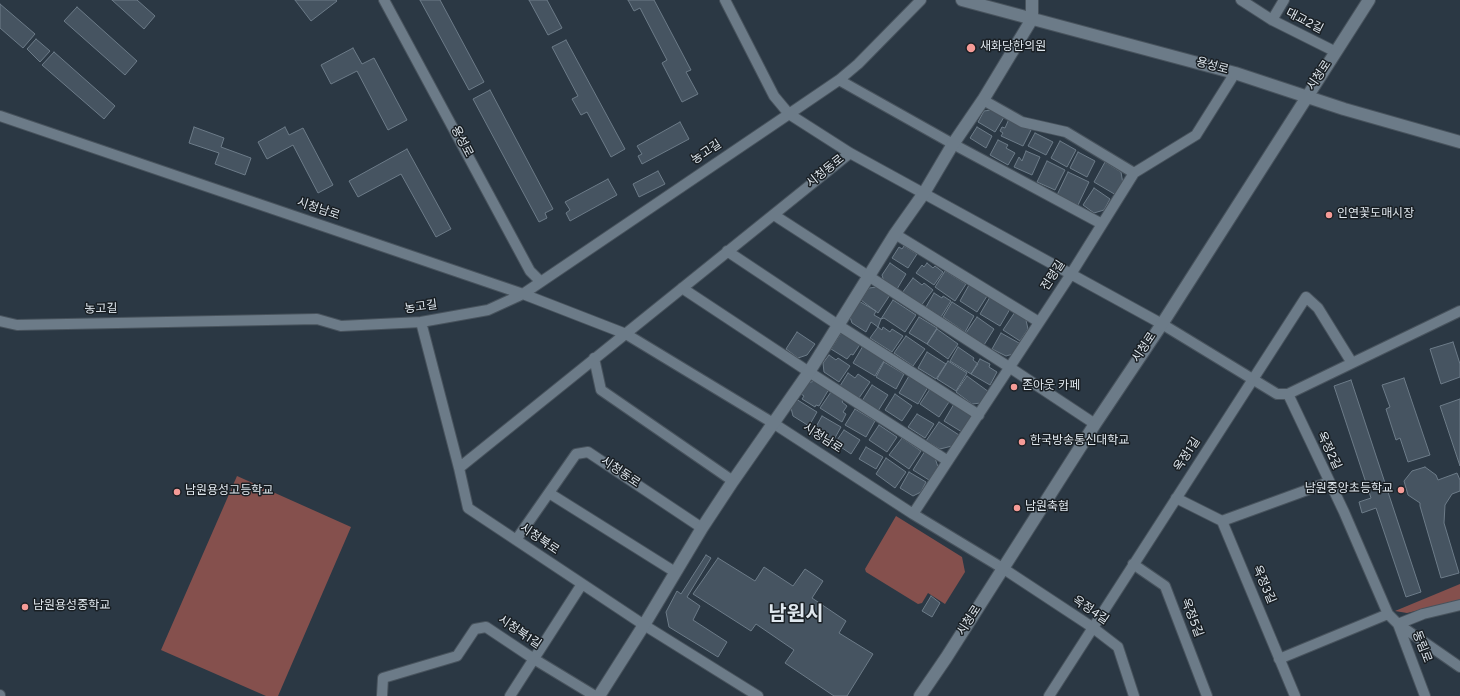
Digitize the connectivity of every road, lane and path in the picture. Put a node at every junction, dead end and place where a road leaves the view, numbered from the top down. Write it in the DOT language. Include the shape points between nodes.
graph roads {
  1 [pos="384,0"];
  2 [pos="725,0"];
  3 [pos="921,0"];
  4 [pos="962,0"];
  5 [pos="1032,0"];
  6 [pos="1241,0"];
  7 [pos="1284,0"];
  8 [pos="1369,0"];
  9 [pos="1032,18"];
  10 [pos="1272,20"];
  11 [pos="1336,52"];
  12 [pos="1235,73"];
  13 [pos="839,80"];
  14 [pos="1306,97"];
  15 [pos="983,100"];
  16 [pos="788,114"];
  17 [pos="0,116"];
  18 [pos="1460,142"];
  19 [pos="953,144"];
  20 [pos="850,153"];
  21 [pos="1134,173"];
  22 [pos="924,193"];
  23 [pos="774,215"];
  24 [pos="1102,224"];
  25 [pos="895,234"];
  26 [pos="727,251"];
  27 [pos="1071,274"];
  28 [pos="869,276"];
  29 [pos="541,282"];
  30 [pos="682,288"];
  31 [pos="523,294"];
  32 [pos="1460,311"];
  33 [pos="0,321"];
  34 [pos="421,322"];
  35 [pos="1039,322"];
  36 [pos="838,324"];
  37 [pos="1162,324"];
  38 [pos="626,334"];
  39 [pos="594,358"];
  40 [pos="1352,363"];
  41 [pos="1009,367"];
  42 [pos="809,372"];
  43 [pos="1252,380"];
  44 [pos="1288,394"];
  45 [pos="979,415"];
  46 [pos="773,423"];
  47 [pos="1095,424"];
  48 [pos="948,461"];
  49 [pos="459,468"];
  50 [pos="733,481"];
  51 [pos="1329,482"];
  52 [pos="549,493"];
  53 [pos="1176,498"];
  54 [pos="913,514"];
  55 [pos="1222,520"];
  56 [pos="702,528"];
  57 [pos="516,540"];
  58 [pos="1133,564"];
  59 [pos="1004,569"];
  60 [pos="675,572"];
  61 [pos="582,584"];
  62 [pos="1460,605"];
  63 [pos="1388,614"];
  64 [pos="1398,624"];
  65 [pos="644,625"];
  66 [pos="1092,627"];
  67 [pos="1280,658"];
  68 [pos="534,659"];
  69 [pos="1460,667"];
  70 [pos="382,696"];
  71 [pos="510,696"];
  72 [pos="595,696"];
  73 [pos="599,696"];
  74 [pos="758,696"];
  75 [pos="920,696"];
  76 [pos="1049,696"];
  77 [pos="1134,696"];
  78 [pos="1207,696"];
  79 [pos="1295,696"];
  80 [pos="1426,696"];
  1 -- 29 [label="street, 용성로" via="530,271"];
  2 -- 16 [label="street" via="774,96"];
  3 -- 13 [label="street, 농고길"];
  4 -- 9 [label="street, 용성로"];
  5 -- 9 [label="street"];
  6 -- 10 [label="street, 대교2길"];
  7 -- 10 [label="street"];
  8 -- 11 [label="street, 시청로"];
  9 -- 12 [label="street, 용성로"];
  9 -- 15 [label="street"];
  10 -- 11 [label="street, 대교2길"];
  11 -- 14 [label="street, 시청로"];
  12 -- 14 [label="street, 용성로"];
  12 -- 21 [label="street, 전령길" via="1196,135"];
  13 -- 16 [label="street, 농고길"];
  13 -- 19 [label="street"];
  14 -- 18 [label="street, 용성로"];
  14 -- 37 [label="street, 시청로"];
  15 -- 19 [label="street"];
  15 -- 21 [label="street" via="1022,122 1066,132"];
  16 -- 20 [label="street"];
  16 -- 29 [label="street, 농고길"];
  17 -- 31 [label="street, 시청남로"];
  19 -- 22 [label="street"];
  19 -- 24 [label="street"];
  20 -- 22 [label="street, 시청동로"];
  20 -- 23 [label="street, 시청동로"];
  21 -- 24 [label="street, 전령길"];
  22 -- 25 [label="street"];
  22 -- 27 [label="street, 시청동로"];
  23 -- 26 [label="street, 시청동로"];
  23 -- 28 [label="street"];
  24 -- 27 [label="street, 전령길"];
  25 -- 28 [label="street"];
  25 -- 35 [label="street"];
  26 -- 30 [label="street, 시청동로"];
  26 -- 36 [label="street"];
  27 -- 35 [label="street, 전령길"];
  27 -- 37 [label="street, 시청동로"];
  28 -- 36 [label="street"];
  28 -- 41 [label="street"];
  29 -- 31 [label="street, 농고길"];
  30 -- 38 [label="street, 시청동로"];
  30 -- 42 [label="street"];
  31 -- 34 [label="street, 농고길" via="488,310"];
  31 -- 38 [label="street, 시청남로"];
  32 -- 40 [label="street"];
  33 -- 34 [label="street, 농고길" via="17,325 317,319 341,326"];
  34 -- 49 [label="street, 시청북로"];
  35 -- 41 [label="street, 전령길"];
  36 -- 42 [label="street"];
  36 -- 45 [label="street"];
  37 -- 43 [label="street"];
  37 -- 47 [label="street, 시청로"];
  38 -- 39 [label="street"];
  38 -- 46 [label="street, 시청남로"];
  39 -- 49 [label="street"];
  39 -- 50 [label="street" via="601,390"];
  40 -- 43 [label="street, 옥정1길" via="1318,308 1306,297"];
  40 -- 44 [label="street"];
  41 -- 45 [label="street, 전령길"];
  41 -- 47 [label="street"];
  42 -- 46 [label="street"];
  42 -- 48 [label="street"];
  43 -- 44 [label="street" via="1277,394"];
  43 -- 53 [label="street, 옥정1길"];
  44 -- 51 [label="street, 옥정2길"];
  45 -- 48 [label="street, 전령길"];
  46 -- 50 [label="street"];
  46 -- 54 [label="street, 시청남로"];
  47 -- 59 [label="street, 시청로"];
  48 -- 54 [label="street, 전령길"];
  49 -- 57 [label="street, 시청북로" via="468,508"];
  50 -- 56 [label="street"];
  51 -- 55 [label="street"];
  51 -- 63 [label="street, 옥정2길"];
  52 -- 56 [label="street, 시청동로" via="576,454 588,452"];
  52 -- 57 [label="street, 시청동로"];
  52 -- 60 [label="street"];
  53 -- 55 [label="street"];
  53 -- 58 [label="street, 옥정1길"];
  54 -- 59 [label="street, 시청남로"];
  55 -- 67 [label="street, 옥정3길"];
  56 -- 60 [label="street"];
  57 -- 61 [label="street, 시청북로"];
  58 -- 66 [label="street, 옥정1길"];
  58 -- 78 [label="street, 옥정5길" via="1165,586"];
  59 -- 66 [label="street, 옥정4길"];
  59 -- 75 [label="street, 시청로"];
  60 -- 65 [label="street"];
  61 -- 65 [label="street, 시청북로"];
  61 -- 68 [label="street"];
  62 -- 64 [label="street, 동림로" via="1423,614"];
  63 -- 64 [label="street, 옥정2길"];
  63 -- 67 [label="street"];
  64 -- 69 [label="street, 옥정2길"];
  64 -- 80 [label="street, 동림로"];
  65 -- 73 [label="street"];
  65 -- 74 [label="street, 시청북로"];
  66 -- 76 [label="street, 옥정1길"];
  66 -- 77 [label="street, 옥정4길" via="1118,647"];
  67 -- 79 [label="street, 옥정3길"];
  68 -- 70 [label="street, 시청북1길" via="486,627 475,629 458,656 383,678"];
  68 -- 71 [label="street"];
  68 -- 72 [label="street, 시청북1길"];
}
